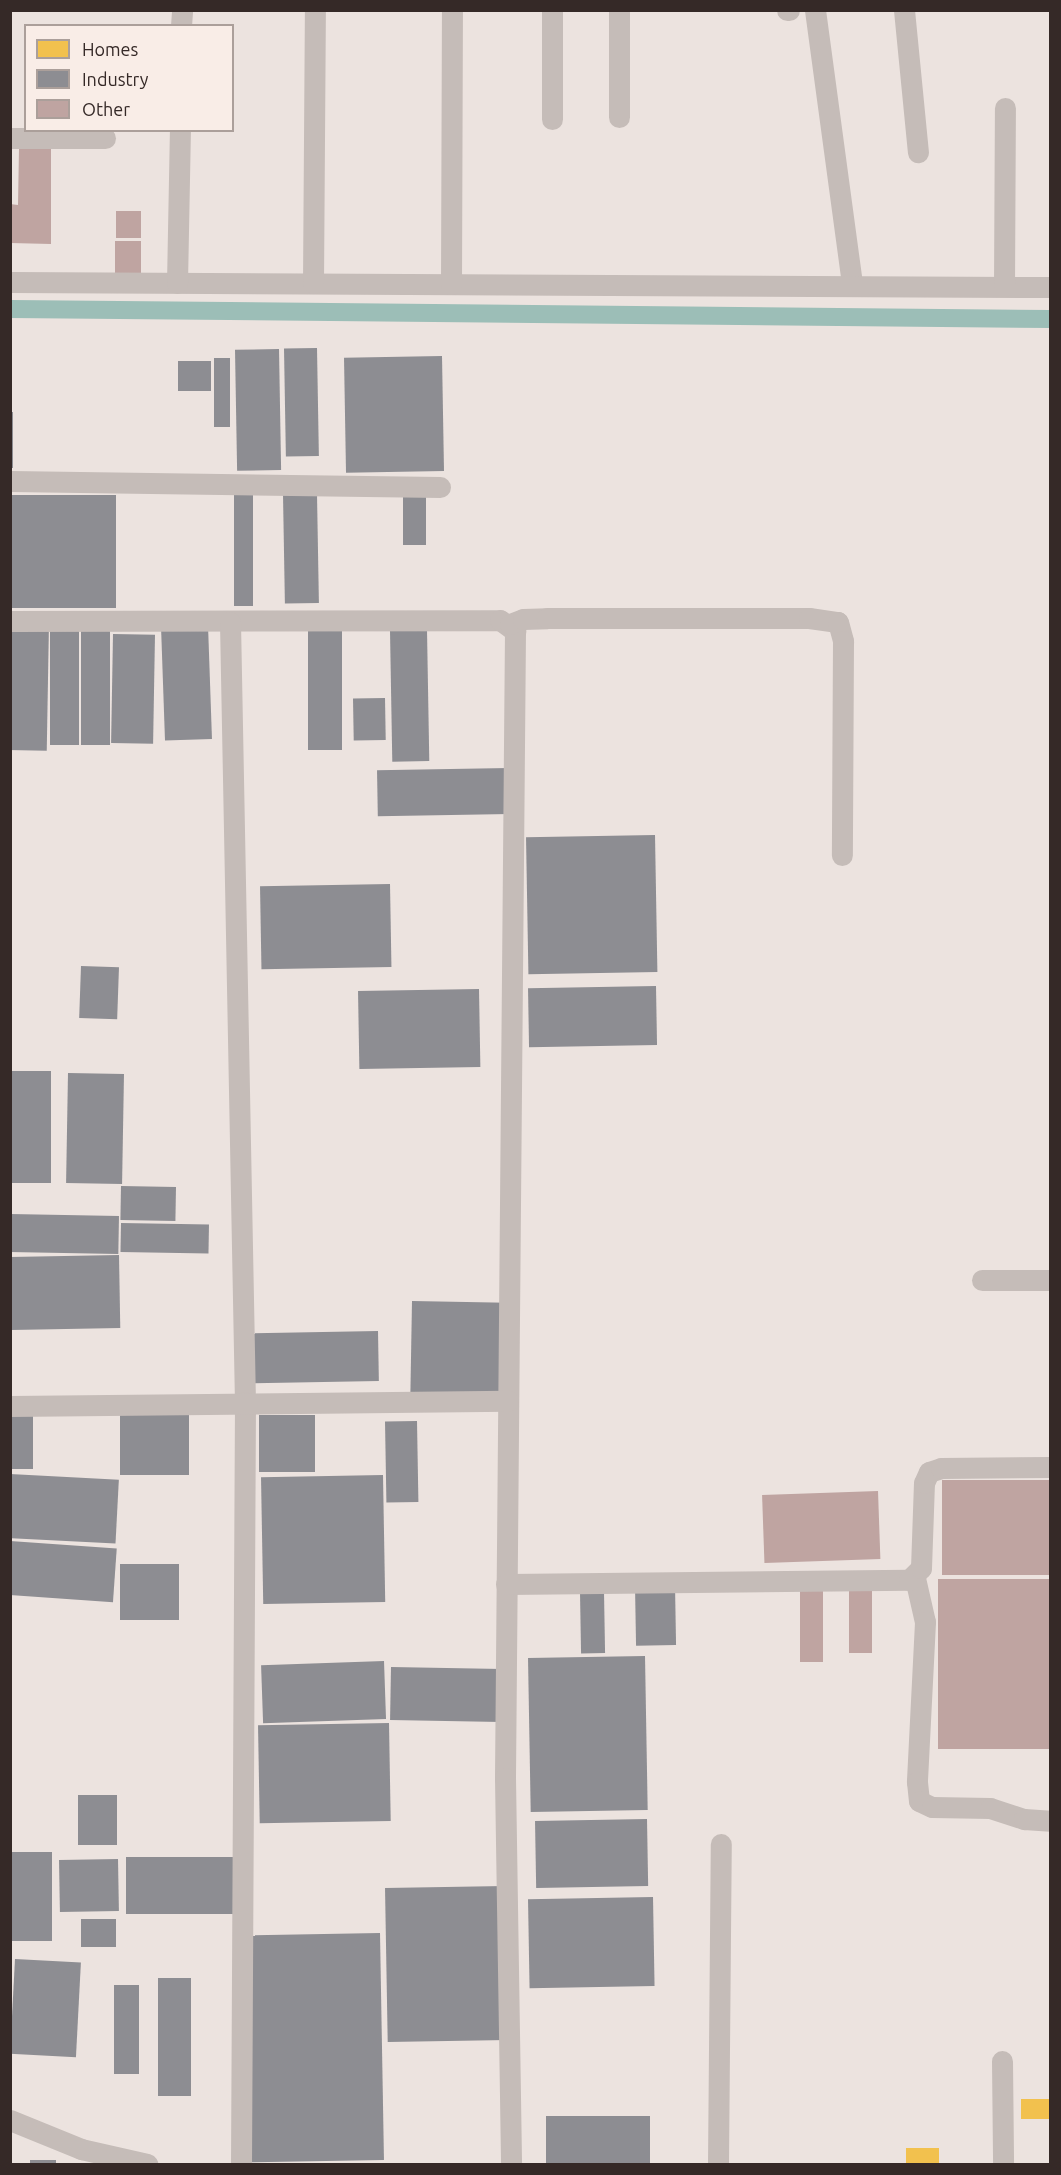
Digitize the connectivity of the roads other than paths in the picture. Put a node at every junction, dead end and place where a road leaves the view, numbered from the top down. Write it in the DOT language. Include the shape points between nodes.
graph roads {
  1 [pos="315,10"];
  2 [pos="452,10"];
  3 [pos="552,10"];
  4 [pos="619,10"];
  5 [pos="815,10"];
  6 [pos="904,10"];
  7 [pos="1005,108"];
  8 [pos="620,117"];
  9 [pos="552,119"];
  10 [pos="180,132"];
  11 [pos="10,138"];
  12 [pos="105,138"];
  13 [pos="918,152"];
  14 [pos="10,282"];
  15 [pos="177,283"];
  16 [pos="313,283"];
  17 [pos="451,284"];
  18 [pos="852,285"];
  19 [pos="1004,286"];
  20 [pos="1050,287"];
  21 [pos="10,481"];
  22 [pos="440,487"];
  23 [pos="10,621"];
  24 [pos="230,621"];
  25 [pos="510,624"];
  26 [pos="842,855"];
  27 [pos="982,1280"];
  28 [pos="1050,1280"];
  29 [pos="508,1401"];
  30 [pos="245,1402"];
  31 [pos="10,1406"];
  32 [pos="1050,1467"];
  33 [pos="915,1578"];
  34 [pos="506,1584"];
  35 [pos="1050,1821"];
  36 [pos="721,1844"];
  37 [pos="1002,2061"];
  38 [pos="10,2120"];
  39 [pos="98,2159"];
  40 [pos="147,2164"];
  41 [pos="242,2164"];
  42 [pos="511,2164"];
  43 [pos="718,2164"];
  44 [pos="1003,2164"];
  1 -- 16 [label="street"];
  2 -- 17 [label="street"];
  3 -- 9 [label="street"];
  4 -- 8 [label="street"];
  5 -- 18 [label="street"];
  6 -- 13 [label="street"];
  7 -- 19 [label="street"];
  10 -- 15 [label="street"];
  11 -- 12 [label="street"];
  14 -- 15 [label="street"];
  15 -- 16 [label="street"];
  16 -- 17 [label="street"];
  17 -- 18 [label="street"];
  18 -- 19 [label="street"];
  19 -- 20 [label="street"];
  21 -- 22 [label="street"];
  23 -- 24 [label="street"];
  24 -- 25 [label="street" via="500,620"];
  24 -- 30 [label="street"];
  25 -- 26 [label="street" via="547,618 809,618 838,622 843,641"];
  25 -- 29 [label="street" via="517,639"];
  27 -- 28 [label="street"];
  29 -- 30 [label="street"];
  29 -- 34 [label="street"];
  30 -- 31 [label="street"];
  30 -- 41 [label="street"];
  32 -- 33 [label="street" via="941,1468 929,1472 924,1484 921,1568"];
  33 -- 34 [label="street"];
  33 -- 35 [label="street" via="925,1622 916,1782 920,1801 932,1808 990,1808 1023,1819"];
  34 -- 42 [label="street"];
  36 -- 43 [label="street"];
  37 -- 44 [label="street"];
  38 -- 39 [label="street"];
  39 -- 40 [label="street"];
}
